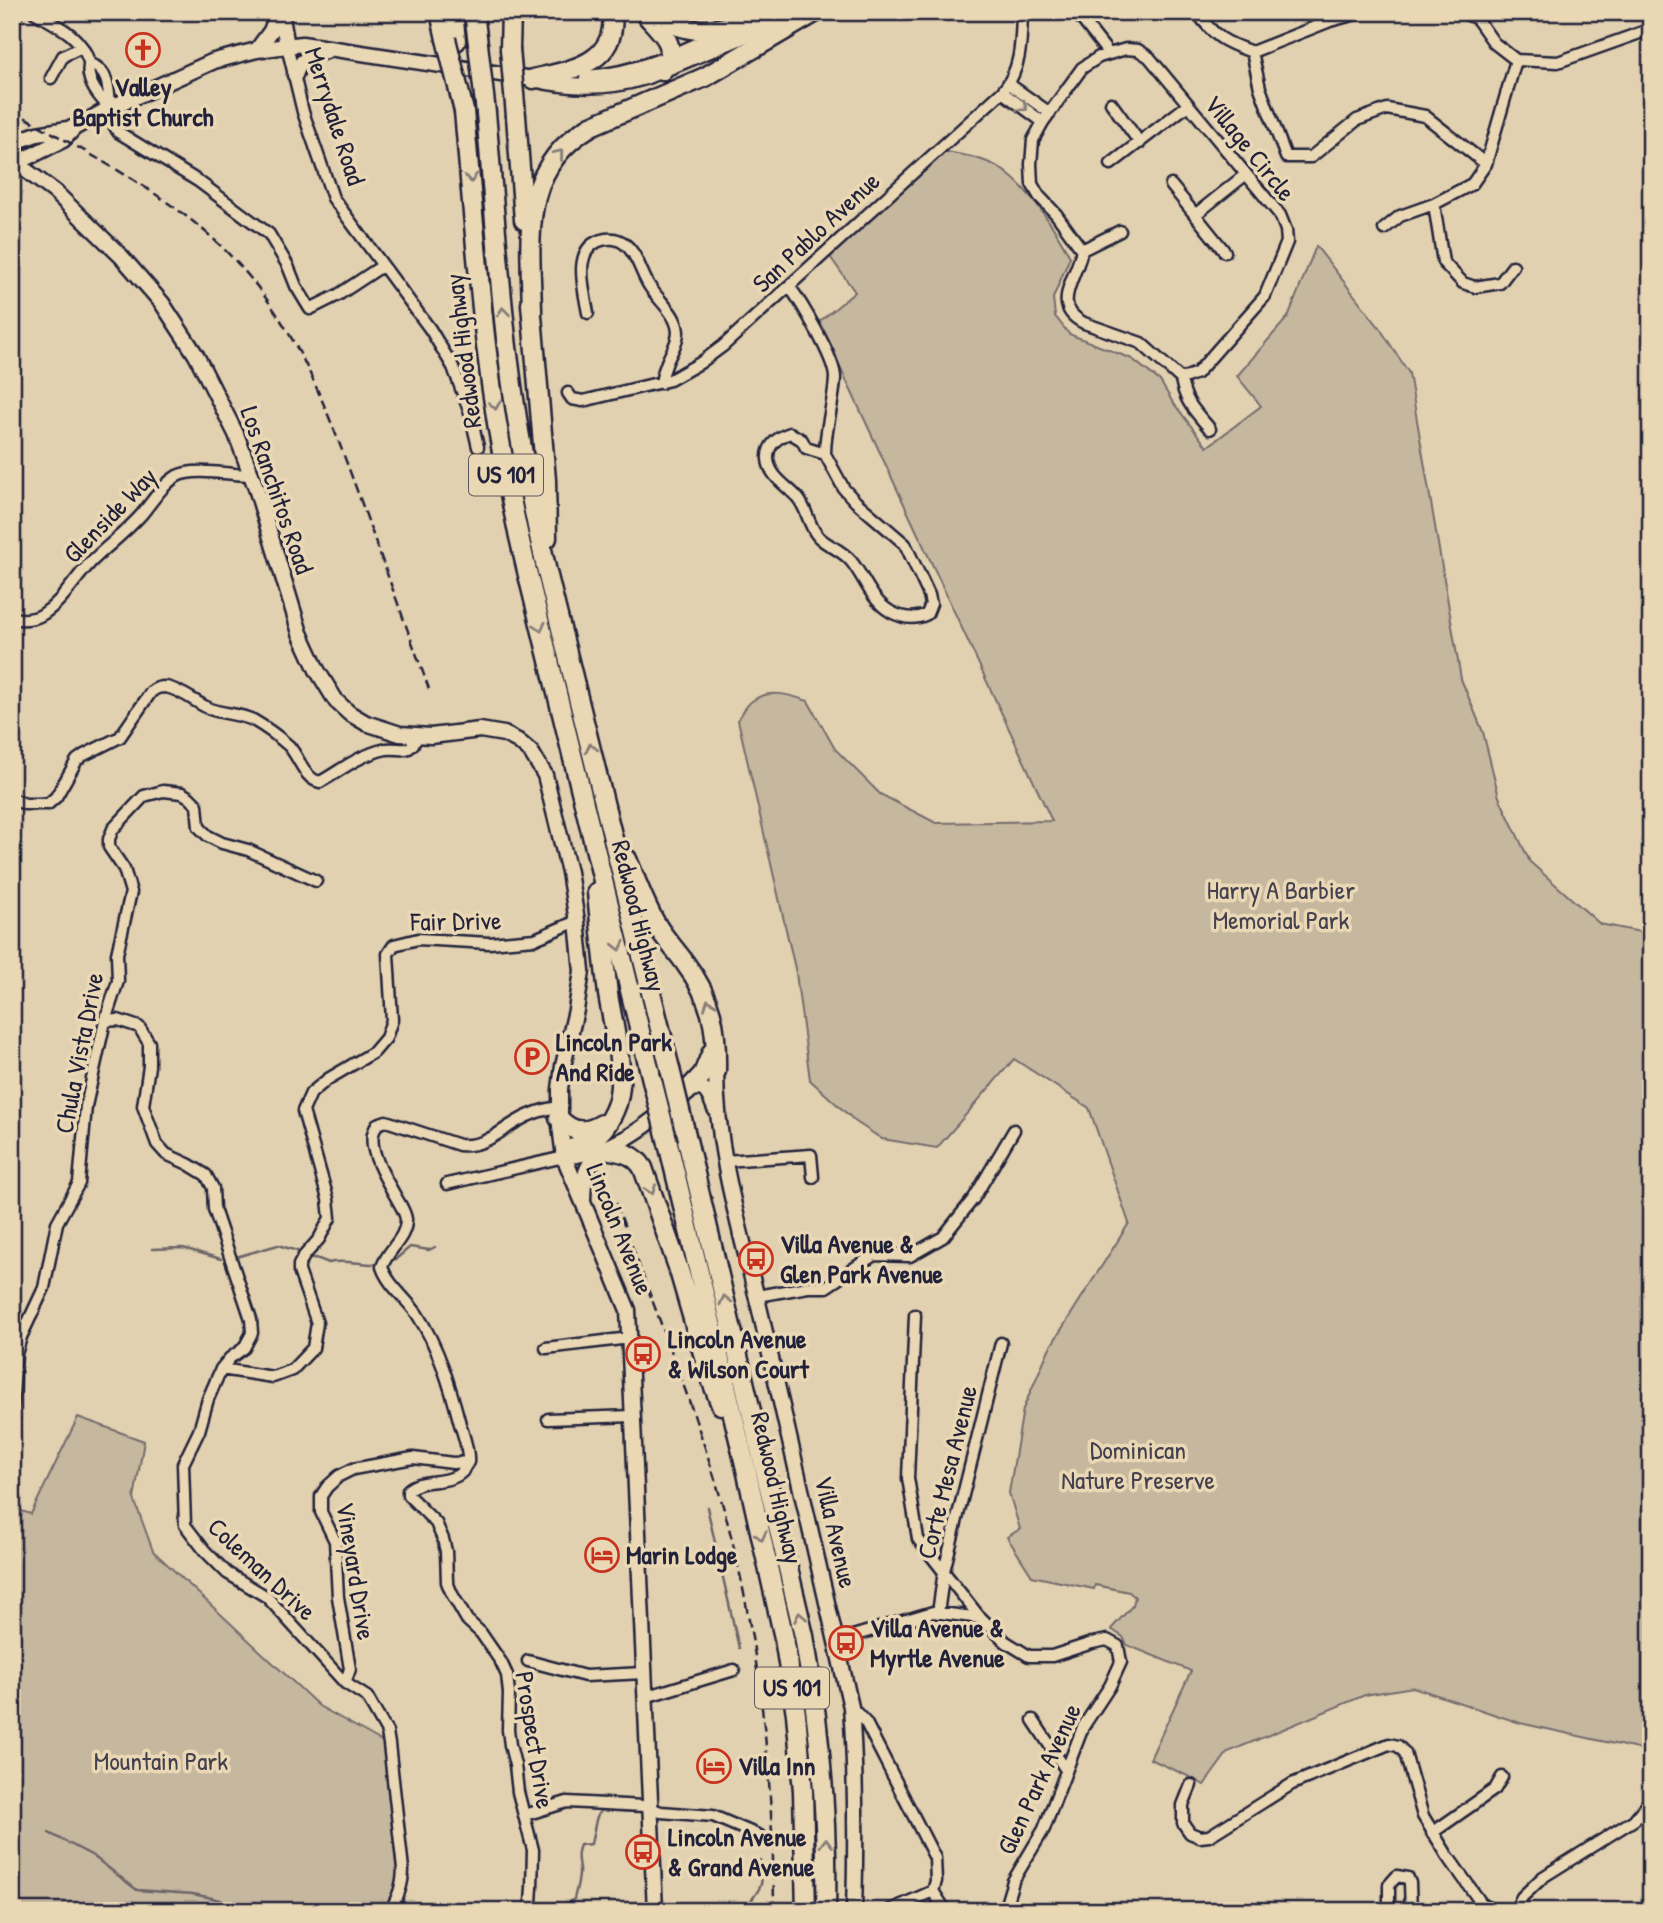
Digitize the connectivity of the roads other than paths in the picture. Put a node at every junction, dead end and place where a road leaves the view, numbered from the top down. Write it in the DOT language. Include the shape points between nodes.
graph roads {
  1 [pos="18,12"];
  2 [pos="34,12"];
  3 [pos="279,12"];
  4 [pos="440,12"];
  5 [pos="453,12"];
  6 [pos="474,12"];
  7 [pos="511,12"];
  8 [pos="612,12"];
  9 [pos="643,12"];
  10 [pos="651,12"];
  11 [pos="802,12"];
  12 [pos="816,12"];
  13 [pos="1022,12"];
  14 [pos="1076,12"];
  15 [pos="1197,12"];
  16 [pos="1364,12"];
  17 [pos="1461,12"];
  18 [pos="763,15"];
  19 [pos="12,21"];
  20 [pos="1651,29"];
  21 [pos="451,40"];
  22 [pos="287,46"];
  23 [pos="82,47"];
  24 [pos="335,49"];
  25 [pos="257,50"];
  26 [pos="1252,52"];
  27 [pos="1109,54"];
  28 [pos="1516,60"];
  29 [pos="666,64"];
  30 [pos="295,75"];
  31 [pos="51,78"];
  32 [pos="533,79"];
  33 [pos="1006,88"];
  34 [pos="1111,103"];
  35 [pos="1188,105"];
  36 [pos="110,108"];
  37 [pos="1046,118"];
  38 [pos="74,128"];
  39 [pos="37,134"];
  40 [pos="12,143"];
  41 [pos="1140,143"];
  42 [pos="44,149"];
  43 [pos="15,161"];
  44 [pos="1111,164"];
  45 [pos="1486,164"];
  46 [pos="1245,175"];
  47 [pos="45,184"];
  48 [pos="1171,185"];
  49 [pos="1434,204"];
  50 [pos="1195,215"];
  51 [pos="1384,229"];
  52 [pos="1120,231"];
  53 [pos="1082,250"];
  54 [pos="1225,252"];
  55 [pos="1513,265"];
  56 [pos="382,266"];
  57 [pos="789,286"];
  58 [pos="532,313"];
  59 [pos="589,313"];
  60 [pos="1181,379"];
  61 [pos="661,383"];
  62 [pos="568,393"];
  63 [pos="1210,429"];
  64 [pos="478,447"];
  65 [pos="825,454"];
  66 [pos="251,475"];
  67 [pos="547,572"];
  68 [pos="12,618"];
  69 [pos="446,735"];
  70 [pos="418,736"];
  71 [pos="12,799"];
  72 [pos="607,814"];
  73 [pos="591,832"];
  74 [pos="316,881"];
  75 [pos="577,921"];
  76 [pos="105,1021"];
  77 [pos="716,1039"];
  78 [pos="716,1071"];
  79 [pos="686,1093"];
  80 [pos="559,1112"];
  81 [pos="610,1117"];
  82 [pos="718,1117"];
  83 [pos="1014,1129"];
  84 [pos="605,1149"];
  85 [pos="564,1157"];
  86 [pos="724,1161"];
  87 [pos="813,1177"];
  88 [pos="447,1185"];
  89 [pos="582,1205"];
  90 [pos="757,1296"];
  91 [pos="915,1315"];
  92 [pos="630,1338"];
  93 [pos="1001,1343"];
  94 [pos="546,1348"];
  95 [pos="221,1369"];
  96 [pos="12,1410"];
  97 [pos="633,1416"];
  98 [pos="548,1419"];
  99 [pos="468,1462"];
  100 [pos="746,1469"];
  101 [pos="944,1571"];
  102 [pos="938,1613"];
  103 [pos="981,1618"];
  104 [pos="836,1642"];
  105 [pos="528,1661"];
  106 [pos="734,1670"];
  107 [pos="644,1673"];
  108 [pos="345,1683"];
  109 [pos="645,1697"];
  110 [pos="851,1707"];
  111 [pos="1033,1720"];
  112 [pos="1066,1770"];
  113 [pos="1502,1777"];
  114 [pos="1191,1785"];
  115 [pos="1651,1799"];
  116 [pos="652,1808"];
  117 [pos="525,1815"];
  118 [pos="1432,1833"];
  119 [pos="760,1836"];
  120 [pos="933,1891"];
  121 [pos="390,1911"];
  122 [pos="528,1911"];
  123 [pos="655,1911"];
  124 [pos="806,1911"];
  125 [pos="827,1911"];
  126 [pos="854,1911"];
  127 [pos="888,1911"];
  128 [pos="946,1911"];
  129 [pos="1004,1911"];
  130 [pos="1389,1911"];
  131 [pos="1411,1911"];
  132 [pos="1493,1911"];
  133 [pos="1515,1911"];
  1 -- 19 [label="street"];
  2 -- 23 [label="street" via="69,33"];
  3 -- 22 [label="main road, Merrydale Road"];
  3 -- 25 [label="main road"];
  4 -- 21 [label="highway"];
  5 -- 21 [label="highway"];
  67 -- 6 [label="highway, Redwood Highway / US 101, one-way, bridge" via="512,384"];
  7 -- 58 [label="highway, bridge" via="510,49"];
  8 -- 32 [label="highway" via="611,33 597,56 574,69"];
  9 -- 29 [label="highway" via="666,37"];
  10 -- 18 [label="highway" via="676,26 706,31"];
  11 -- 29 [label="main road"];
  58 -- 12 [label="highway, one-way" via="531,228 536,192 564,147 591,126 705,77"];
  13 -- 33 [label="street" via="1019,57"];
  14 -- 27 [label="street"];
  15 -- 26 [label="street" via="1226,43"];
  16 -- 26 [label="street"];
  17 -- 28 [label="street" via="1477,19 1494,43"];
  18 -- 29 [label="main road"];
  20 -- 28 [label="street" via="1558,62"];
  21 -- 73 [label="highway, Redwood Highway / US 101, one-way, bridge" via="464,111 486,345 503,459"];
  22 -- 24 [label="main road"];
  22 -- 25 [label="main road"];
  22 -- 30 [label="street, Merrydale Road"];
  23 -- 31 [label="street" via="63,56"];
  23 -- 36 [label="street" via="90,64 101,70 110,91"];
  24 -- 30 [label="main road" via="307,58"];
  24 -- 32 [label="main road"];
  25 -- 36 [label="main road" via="214,61"];
  26 -- 45 [label="street" via="1286,157 1311,157 1356,120 1387,109 1425,116"];
  27 -- 35 [label="street, Village Circle" via="1126,49 1149,57"];
  27 -- 37 [label="street, Village Circle" via="1082,68"];
  28 -- 45 [label="street"];
  29 -- 32 [label="main road" via="612,75"];
  30 -- 56 [label="street, Merrydale Road" via="303,113 333,198"];
  33 -- 37 [label="street"];
  33 -- 57 [label="street, San Pablo Avenue"];
  34 -- 41 [label="street"];
  35 -- 41 [label="street"];
  35 -- 46 [label="street, Village Circle"];
  36 -- 38 [label="main road"];
  36 -- 56 [label="street" via="118,132 198,181 269,234 310,309"];
  37 -- 53 [label="street, Village Circle" via="1033,139 1032,184"];
  38 -- 39 [label="main road"];
  38 -- 42 [label="main road" via="63,140"];
  39 -- 40 [label="main road"];
  39 -- 43 [label="main road"];
  41 -- 44 [label="street"];
  42 -- 43 [label="main road"];
  42 -- 47 [label="main road" via="40,163"];
  43 -- 47 [label="main road, Los Ranchitos Road"];
  45 -- 49 [label="street" via="1472,184"];
  46 -- 50 [label="street"];
  46 -- 60 [label="street, Village Circle" via="1280,215 1287,242 1265,296 1197,373"];
  47 -- 66 [label="main road, Los Ranchitos Road" via="121,256 162,303 219,398"];
  48 -- 50 [label="street"];
  49 -- 51 [label="street" via="1400,216"];
  49 -- 55 [label="street" via="1443,262 1463,283 1475,288 1500,283"];
  50 -- 54 [label="street"];
  52 -- 53 [label="street"];
  53 -- 60 [label="street" via="1066,295 1070,313 1084,323 1141,343"];
  56 -- 64 [label="street, Merrydale Road" via="453,367"];
  57 -- 61 [label="street, San Pablo Avenue" via="712,355"];
  57 -- 65 [label="street" via="835,377"];
  58 -- 67 [label="highway" via="546,480"];
  59 -- 61 [label="street" via="582,273 586,252 600,241 622,242 676,321 677,340"];
  60 -- 63 [label="street" via="1187,402"];
  61 -- 62 [label="street, San Pablo Avenue" via="583,401"];
  65 -- 65 [label="street" via="844,489 905,544 929,594 927,614 901,616 877,600 843,552 816,535 806,509 769,467 767,457 769,447 780,436 792,433 806,448"];
  66 -- 68 [label="street, Glenside Way" via="203,471 178,475 58,602 34,618"];
  66 -- 70 [label="main road, Los Ranchitos Road" via="300,633 326,686 336,701 366,723"];
  72 -- 67 [label="highway, Redwood Highway / US 101, one-way"];
  69 -- 70 [label="main road, Los Ranchitos Road"];
  69 -- 75 [label="main road, Lincoln Avenue" via="475,730 500,733 535,756 546,781"];
  70 -- 71 [label="street" via="409,748 372,753 320,782 314,781 280,738 252,720 156,688 120,737 77,760 48,804"];
  77 -- 72 [label="highway, one-way" via="707,997 655,922"];
  125 -- 72 [label="highway, Redwood Highway / US 101, one-way, bridge" via="823,1788 804,1636"];
  73 -- 81 [label="highway" via="621,1080"];
  73 -- 100 [label="highway, Redwood Highway / US 101, one-way, bridge"];
  74 -- 76 [label="street, Chula Vista Drive" via="208,836 199,827 197,805 182,793 144,796 109,839 131,892 117,954 118,981"];
  75 -- 80 [label="main road, Lincoln Avenue" via="582,971"];
  75 -- 95 [label="street, Fair Drive" via="535,939 489,943 418,939 394,945 388,954 392,1020 386,1038 374,1052 311,1093 303,1111 330,1218 299,1265 317,1323 313,1348 292,1370 273,1377"];
  76 -- 95 [label="street, Coleman Drive" via="139,1027 149,1044 143,1106 156,1144 206,1175 213,1188 214,1209 252,1333 244,1348"];
  76 -- 96 [label="street, Chula Vista Drive" via="86,1106 79,1183 57,1223 44,1288 21,1337"];
  77 -- 78 [label="highway"];
  77 -- 79 [label="highway" via="703,1074"];
  78 -- 82 [label="main road, Villa Avenue"];
  79 -- 82 [label="main road, Villa Avenue" via="698,1087 706,1091"];
  79 -- 84 [label="main road" via="638,1133"];
  80 -- 81 [label="highway" via="571,1128 584,1131"];
  80 -- 85 [label="main road, Lincoln Avenue"];
  80 -- 99 [label="street" via="533,1113 468,1146 386,1121 377,1124 372,1135 375,1154 406,1221 382,1266 438,1354"];
  81 -- 85 [label="highway" via="595,1137"];
  82 -- 86 [label="main road, Villa Avenue"];
  83 -- 90 [label="street" via="974,1198 943,1237 910,1256 874,1255 826,1287"];
  84 -- 85 [label="main road"];
  84 -- 89 [label="main road" via="586,1169"];
  84 -- 100 [label="highway, one-way" via="631,1155 643,1168 709,1374"];
  85 -- 88 [label="street"];
  85 -- 89 [label="main road, Lincoln Avenue"];
  86 -- 87 [label="street" via="811,1155"];
  86 -- 90 [label="main road, Villa Avenue"];
  89 -- 92 [label="main road, Lincoln Avenue" via="628,1310"];
  90 -- 104 [label="main road, Villa Avenue"];
  91 -- 101 [label="street, Glen Park Avenue" via="908,1478 918,1539"];
  92 -- 94 [label="street"];
  92 -- 97 [label="main road, Lincoln Avenue"];
  93 -- 101 [label="street, Corte Mesa Avenue"];
  95 -- 108 [label="street, Coleman Drive" via="183,1464 185,1525 227,1573 267,1597"];
  97 -- 98 [label="street"];
  97 -- 107 [label="main road, Lincoln Avenue"];
  99 -- 108 [label="street, Vineyard Drive" via="413,1458 353,1469 339,1476 321,1496 321,1512 335,1541 350,1670"];
  99 -- 117 [label="street, Prospect Drive" via="452,1478 413,1485 408,1495 436,1523 446,1551 452,1594 507,1675 508,1730"];
  100 -- 124 [label="highway, Redwood Highway / US 101, one-way" via="779,1613 796,1714"];
  101 -- 102 [label="street, Corte Mesa Avenue"];
  101 -- 103 [label="street, Glen Park Avenue"];
  102 -- 103 [label="street"];
  102 -- 104 [label="street"];
  103 -- 112 [label="street, Glen Park Avenue" via="1029,1656 1052,1657 1107,1640 1118,1646 1121,1662 1083,1727"];
  104 -- 110 [label="main road, Villa Avenue"];
  105 -- 107 [label="street" via="585,1676"];
  106 -- 109 [label="street"];
  107 -- 109 [label="main road, Lincoln Avenue"];
  108 -- 121 [label="street, Coleman Drive" via="367,1697 387,1732 403,1869"];
  109 -- 116 [label="main road, Lincoln Avenue"];
  110 -- 120 [label="street, Villa Avenue" via="866,1723 935,1858"];
  110 -- 126 [label="main road"];
  111 -- 112 [label="street"];
  112 -- 129 [label="street, Glen Park Avenue" via="1044,1829 1013,1881"];
  113 -- 118 [label="street" via="1495,1789"];
  114 -- 118 [label="street" via="1183,1823 1190,1833 1209,1836 1292,1784 1389,1744 1405,1753"];
  115 -- 133 [label="street" via="1634,1820 1543,1877"];
  116 -- 117 [label="street" via="566,1802"];
  116 -- 119 [label="street" via="713,1816"];
  116 -- 123 [label="main road, Lincoln Avenue"];
  117 -- 122 [label="street, Prospect Drive" via="533,1850"];
  118 -- 132 [label="street" via="1481,1903"];
  120 -- 127 [label="street"];
  120 -- 128 [label="street"];
  130 -- 131 [label="street" via="1389,1885 1397,1876 1408,1878"];
}
